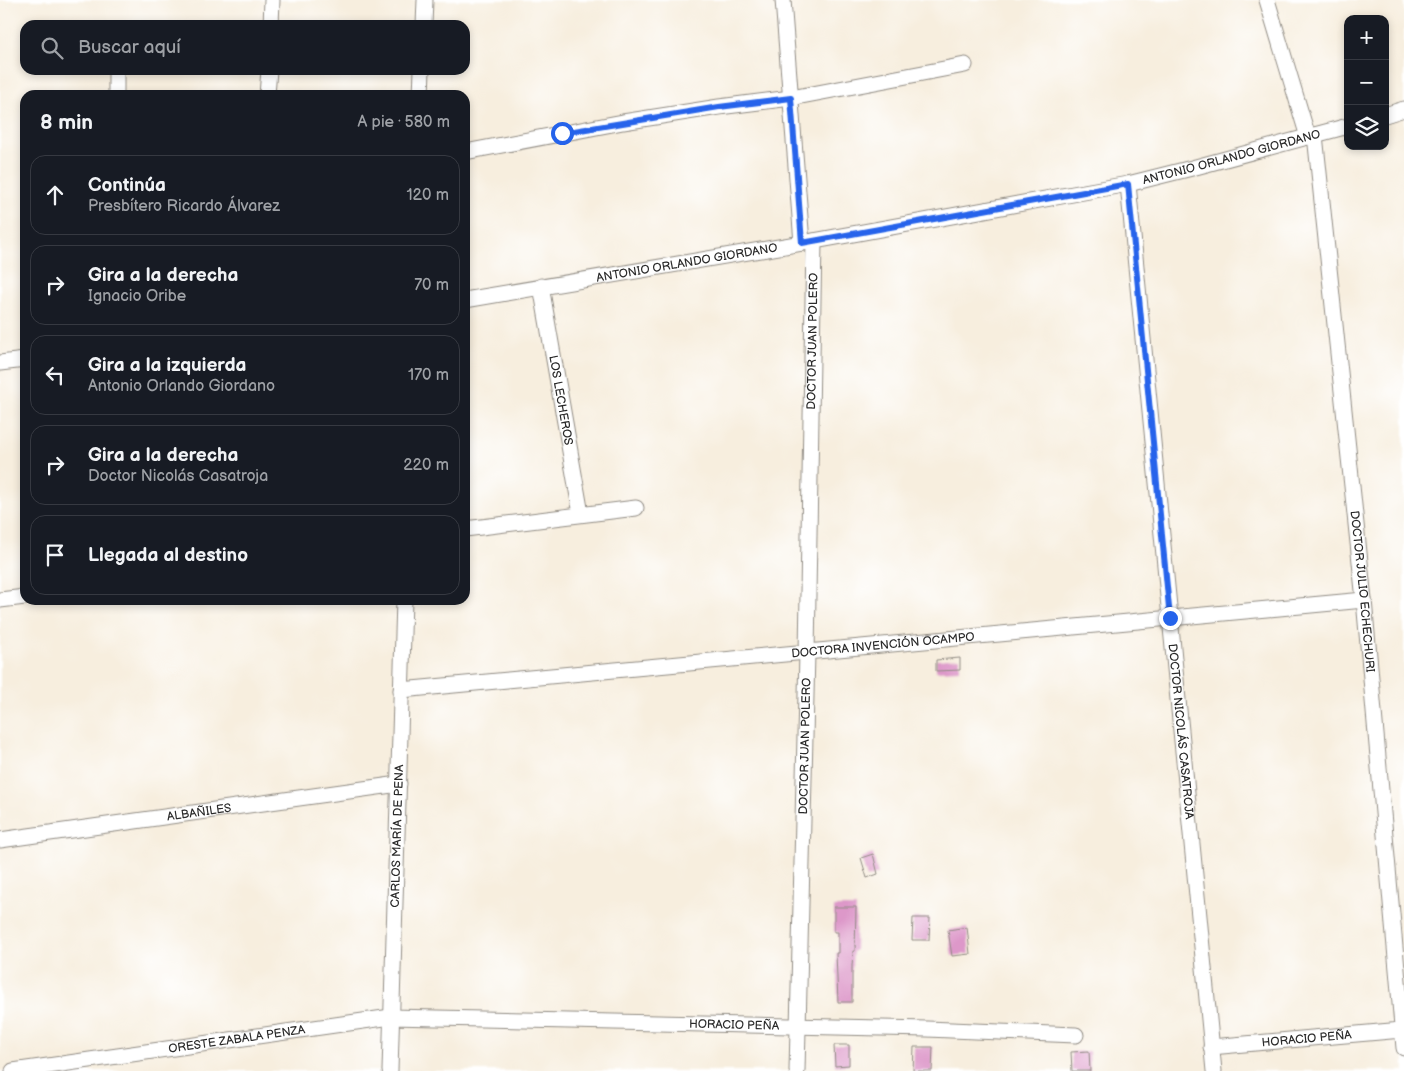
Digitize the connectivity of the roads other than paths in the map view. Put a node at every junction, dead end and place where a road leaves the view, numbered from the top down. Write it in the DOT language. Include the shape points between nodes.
graph roads {
  1 [pos="272,0"];
  2 [pos="425,0"];
  3 [pos="783,0"];
  4 [pos="1267,0"];
  5 [pos="271,20"];
  6 [pos="424,20"];
  7 [pos="964,65"];
  8 [pos="116,75"];
  9 [pos="269,75"];
  10 [pos="422,75"];
  11 [pos="116,90"];
  12 [pos="267,90"];
  13 [pos="422,90"];
  14 [pos="791,98"];
  15 [pos="1404,109"];
  16 [pos="1389,114"];
  17 [pos="1344,127"];
  18 [pos="1312,136"];
  19 [pos="470,151"];
  20 [pos="1128,184"];
  21 [pos="808,242"];
  22 [pos="541,286"];
  23 [pos="470,299"];
  24 [pos="20,361"];
  25 [pos="0,363"];
  26 [pos="636,508"];
  27 [pos="582,514"];
  28 [pos="470,528"];
  29 [pos="20,598"];
  30 [pos="0,600"];
  31 [pos="1364,600"];
  32 [pos="404,605"];
  33 [pos="1170,618"];
  34 [pos="807,653"];
  35 [pos="401,690"];
  36 [pos="399,784"];
  37 [pos="0,840"];
  38 [pos="391,1017"];
  39 [pos="798,1028"];
  40 [pos="1402,1030"];
  41 [pos="1076,1035"];
  42 [pos="1211,1047"];
  43 [pos="1404,1048"];
  44 [pos="13,1071"];
  45 [pos="390,1071"];
  46 [pos="797,1071"];
  47 [pos="1214,1071"];
  1 -- 5 [label="street"];
  2 -- 6 [label="street"];
  3 -- 14 [label="street, DOCTOR JUAN POLERO"];
  4 -- 18 [label="street, DOCTOR JULIO ECHECHURI"];
  7 -- 14 [label="street"];
  8 -- 11 [label="street"];
  9 -- 12 [label="street"];
  10 -- 13 [label="street"];
  14 -- 19 [label="street" via="614,124"];
  14 -- 21 [label="street, DOCTOR JUAN POLERO"];
  15 -- 16 [label="street"];
  17 -- 18 [label="street, ANTONIO ORLANDO GIORDANO"];
  18 -- 20 [label="street, ANTONIO ORLANDO GIORDANO"];
  18 -- 31 [label="street, DOCTOR JULIO ECHECHURI"];
  20 -- 21 [label="street, ANTONIO ORLANDO GIORDANO"];
  20 -- 33 [label="street, DOCTOR NICOLÁS CASATROJA"];
  21 -- 22 [label="street, ANTONIO ORLANDO GIORDANO"];
  21 -- 34 [label="street, DOCTOR JUAN POLERO"];
  22 -- 23 [label="street, ANTONIO ORLANDO GIORDANO"];
  22 -- 27 [label="street, LOS LECHEROS"];
  24 -- 25 [label="street"];
  26 -- 27 [label="street"];
  27 -- 28 [label="street"];
  29 -- 30 [label="street"];
  31 -- 33 [label="street, DOCTORA INVENCIÓN OCAMPO"];
  31 -- 40 [label="street, DOCTOR JULIO ECHECHURI"];
  32 -- 35 [label="street, CARLOS MARÍA DE PENA"];
  33 -- 34 [label="street, DOCTORA INVENCIÓN OCAMPO"];
  33 -- 42 [label="street, DOCTOR NICOLÁS CASATROJA"];
  34 -- 35 [label="street, DOCTORA INVENCIÓN OCAMPO"];
  34 -- 39 [label="street, DOCTOR JUAN POLERO"];
  35 -- 36 [label="street, CARLOS MARÍA DE PENA"];
  36 -- 37 [label="street, ALBAÑILES"];
  36 -- 38 [label="street, CARLOS MARÍA DE PENA"];
  38 -- 39 [label="street, HORACIO PEÑA"];
  38 -- 44 [label="street, ORESTE ZABALA PENZA"];
  38 -- 45 [label="street, CARLOS MARÍA DE PENA"];
  39 -- 41 [label="street, HORACIO PEÑA"];
  39 -- 46 [label="street, DOCTOR JUAN POLERO"];
  40 -- 42 [label="street, HORACIO PEÑA"];
  40 -- 43 [label="street, DOCTOR JULIO ECHECHURI"];
  42 -- 47 [label="street, DOCTOR NICOLÁS CASATROJA"];
}
